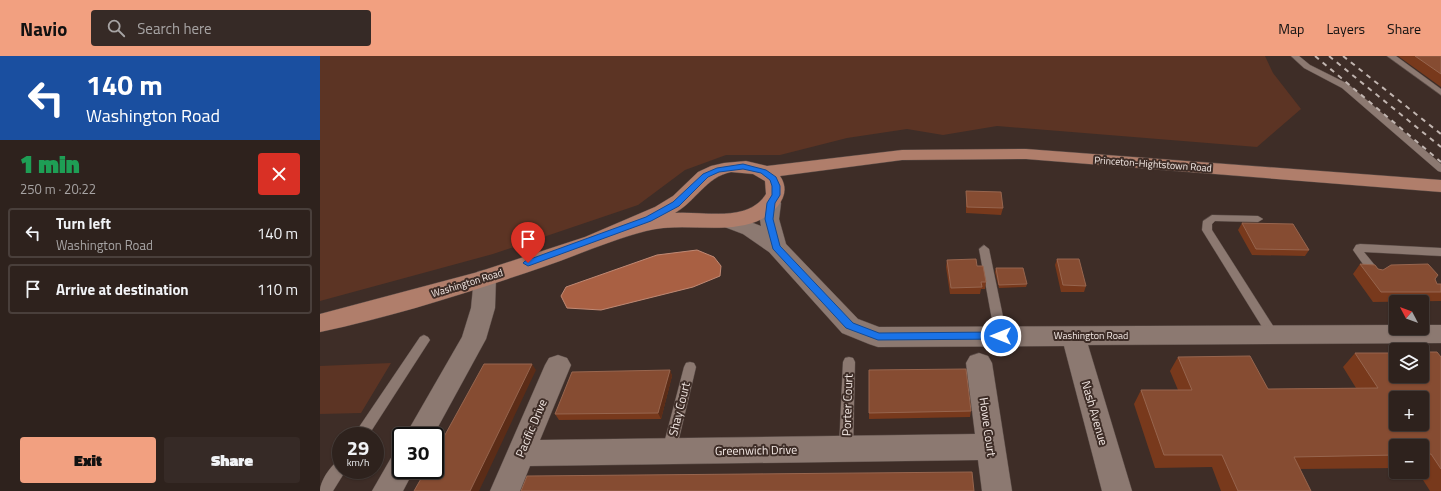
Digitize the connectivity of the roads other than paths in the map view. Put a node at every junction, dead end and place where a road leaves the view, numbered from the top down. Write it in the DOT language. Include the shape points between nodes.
graph roads {
  1 [pos="1295,56"];
  2 [pos="1391,56"];
  3 [pos="1441,93"];
  4 [pos="865,159"];
  5 [pos="764,172"];
  6 [pos="1441,180"];
  7 [pos="691,191"];
  8 [pos="773,199"];
  9 [pos="1258,219"];
  10 [pos="722,220"];
  11 [pos="611,234"];
  12 [pos="776,247"];
  13 [pos="984,249"];
  14 [pos="1441,252"];
  15 [pos="1376,274"];
  16 [pos="485,278"];
  17 [pos="320,323"];
  18 [pos="1272,334"];
  19 [pos="1441,334"];
  20 [pos="1073,335"];
  21 [pos="1001,336"];
  22 [pos="424,340"];
  23 [pos="849,362"];
  24 [pos="979,363"];
  25 [pos="558,365"];
  26 [pos="690,367"];
  27 [pos="366,427"];
  28 [pos="424,427"];
  29 [pos="991,447"];
  30 [pos="846,449"];
  31 [pos="668,451"];
  32 [pos="521,453"];
  33 [pos="332,479"];
  34 [pos="394,479"];
  35 [pos="324,491"];
  36 [pos="387,491"];
  37 [pos="505,491"];
  38 [pos="997,491"];
  39 [pos="1117,491"];
  1 -- 6 [label="lane" via="1307,68 1345,86"];
  2 -- 3 [label="lane"];
  4 -- 5 [label="main road, Princeton-Hightstown Road"];
  4 -- 6 [label="main road, Princeton-Hightstown Road" via="923,154 1026,154"];
  4 -- 8 [label="main road, Princeton-Hightstown Road" via="794,183"];
  5 -- 7 [label="main road, Washington Road" via="743,166 717,170 697,183"];
  5 -- 8 [label="main road" via="773,179 776,186"];
  7 -- 10 [label="main road" via="690,200 694,209 702,216"];
  7 -- 11 [label="main road, Washington Road" via="676,204"];
  8 -- 10 [label="main road, Washington Road" via="753,215"];
  8 -- 12 [label="street, Washington Road" via="769,219"];
  9 -- 18 [label="lane" via="1212,218 1207,222 1207,230"];
  10 -- 11 [label="main road, Washington Road" via="665,220"];
  10 -- 12 [label="street, Washington Road" via="750,229"];
  11 -- 16 [label="main road, Washington Road"];
  12 -- 21 [label="street, Washington Road" via="850,326 878,336"];
  13 -- 21 [label="lane"];
  14 -- 15 [label="lane" via="1360,248 1360,254"];
  16 -- 17 [label="main road, Washington Road"];
  16 -- 28 [label="street" via="483,308 474,339"];
  18 -- 19 [label="street, Washington Road"];
  18 -- 20 [label="street, Washington Road"];
  20 -- 21 [label="street, Washington Road"];
  20 -- 39 [label="street, Nash Avenue"];
  22 -- 27 [label="lane"];
  23 -- 30 [label="lane, Porter Court"];
  24 -- 29 [label="street, Howe Court"];
  25 -- 32 [label="street, Pacific Drive"];
  26 -- 31 [label="lane, Shay Court"];
  29 -- 30 [label="street, Greenwich Drive"];
  29 -- 38 [label="street, Howe Court"];
  30 -- 31 [label="street, Greenwich Drive"];
  31 -- 32 [label="street, Greenwich Drive"];
  32 -- 37 [label="street, Pacific Drive"];
  33 -- 35 [label="lane"];
  34 -- 36 [label="street"];
}
